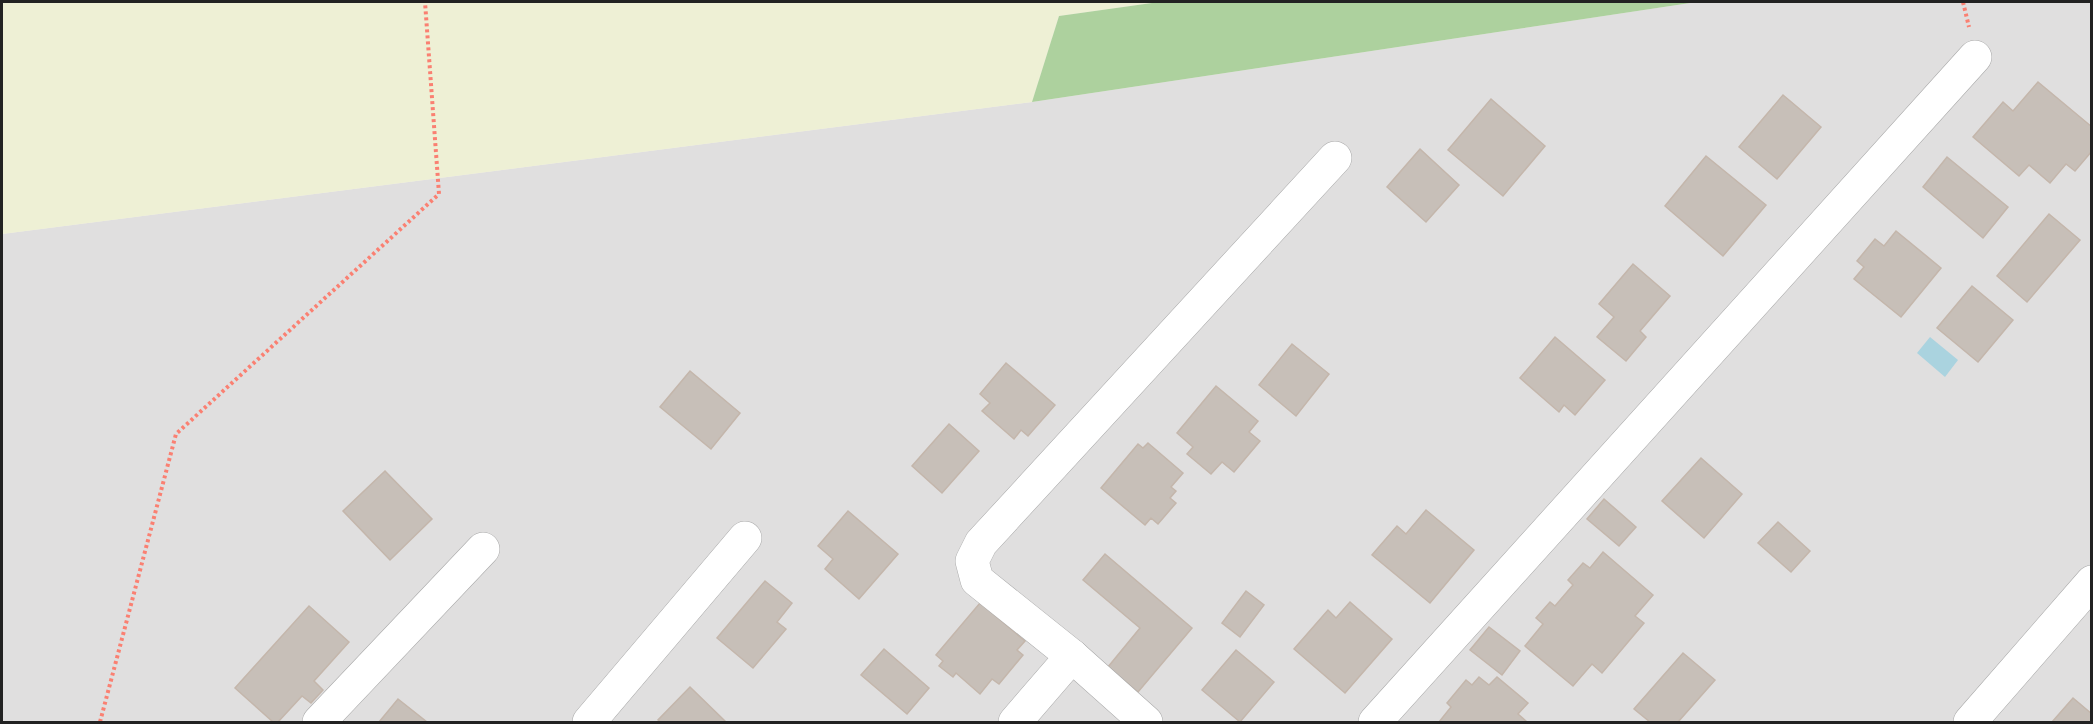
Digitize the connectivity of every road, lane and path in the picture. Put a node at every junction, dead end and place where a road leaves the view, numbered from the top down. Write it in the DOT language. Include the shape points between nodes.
graph roads {
  1 [pos="425,2"];
  2 [pos="1975,57"];
  3 [pos="1335,158"];
  4 [pos="745,538"];
  5 [pos="483,549"];
  6 [pos="2091,582"];
  7 [pos="1072,656"];
  8 [pos="100,723"];
  9 [pos="319,723"];
  10 [pos="589,723"];
  11 [pos="1015,723"];
  12 [pos="1146,723"];
  13 [pos="1375,723"];
  14 [pos="1970,723"];
  1 -- 8 [label="path" via="439,194 176,434"];
  2 -- 13 [label="street"];
  3 -- 7 [label="street" via="981,543 972,561 977,580"];
  4 -- 10 [label="street"];
  5 -- 9 [label="street"];
  6 -- 14 [label="street"];
  7 -- 11 [label="street"];
  7 -- 12 [label="street"];
}
